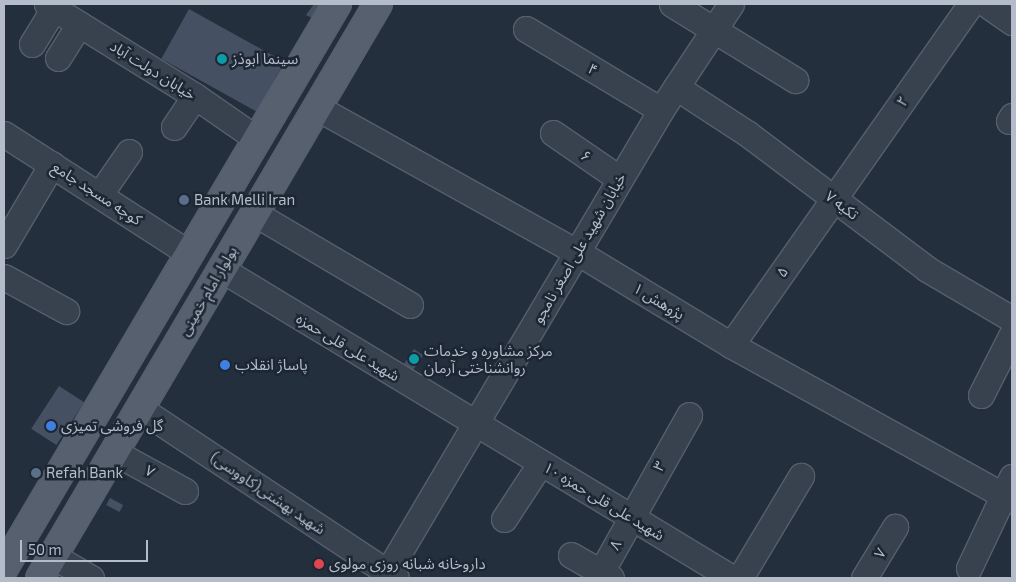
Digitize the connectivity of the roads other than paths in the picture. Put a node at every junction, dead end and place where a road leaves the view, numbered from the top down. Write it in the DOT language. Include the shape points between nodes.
graph roads {
  1 [pos="337,4"];
  2 [pos="378,4"];
  3 [pos="672,4"];
  4 [pos="731,4"];
  5 [pos="972,4"];
  6 [pos="986,4"];
  7 [pos="50,6"];
  8 [pos="1012,22"];
  9 [pos="79,24"];
  10 [pos="526,29"];
  11 [pos="713,30"];
  12 [pos="32,44"];
  13 [pos="58,58"];
  14 [pos="795,80"];
  15 [pos="676,87"];
  16 [pos="195,96"];
  17 [pos="316,107"];
  18 [pos="661,110"];
  19 [pos="174,127"];
  20 [pos="552,133"];
  21 [pos="4,134"];
  22 [pos="257,139"];
  23 [pos="129,152"];
  24 [pos="52,164"];
  25 [pos="620,179"];
  26 [pos="100,194"];
  27 [pos="833,198"];
  28 [pos="254,213"];
  29 [pos="4,245"];
  30 [pos="577,252"];
  31 [pos="189,253"];
  32 [pos="221,269"];
  33 [pos="4,277"];
  34 [pos="410,305"];
  35 [pos="66,311"];
  36 [pos="1012,319"];
  37 [pos="1012,334"];
  38 [pos="731,345"];
  39 [pos="981,395"];
  40 [pos="139,408"];
  41 [pos="689,415"];
  42 [pos="475,425"];
  43 [pos="114,452"];
  44 [pos="540,464"];
  45 [pos="800,476"];
  46 [pos="185,491"];
  47 [pos="1009,491"];
  48 [pos="630,517"];
  49 [pos="504,519"];
  50 [pos="896,527"];
  51 [pos="571,555"];
  52 [pos="46,567"];
  53 [pos="4,568"];
  54 [pos="968,568"];
  55 [pos="606,575"];
  56 [pos="389,576"];
  57 [pos="91,578"];
  58 [pos="732,578"];
  59 [pos="740,578"];
  60 [pos="864,578"];
  1 -- 22 [label="main road"];
  2 -- 17 [label="main road, بولوار امام خمینی"];
  3 -- 11 [label="street"];
  4 -- 11 [label="street, خیابان شهید علی اصغر نامجو"];
  5 -- 27 [label="street, ۲"];
  6 -- 8 [label="street"];
  7 -- 9 [label="street, خیابان دولت آباد"];
  7 -- 12 [label="street"];
  9 -- 13 [label="street"];
  9 -- 16 [label="street, خیابان دولت آباد"];
  10 -- 18 [label="street, ۴"];
  11 -- 14 [label="street"];
  11 -- 15 [label="street, خیابان شهید علی اصغر نامجو"];
  15 -- 18 [label="street, خیابان شهید علی اصغر نامجو"];
  15 -- 27 [label="street, تکیه ۷" via="748,134"];
  16 -- 19 [label="street"];
  16 -- 22 [label="street, خیابان دولت آباد"];
  17 -- 28 [label="main road, بولوار امام خمینی"];
  17 -- 30 [label="street, پژوهش ۱"];
  18 -- 25 [label="street, خیابان شهید علی اصغر نامجو"];
  20 -- 25 [label="street, ۶"];
  21 -- 24 [label="street, کوچه مسجد جامع"];
  22 -- 31 [label="main road"];
  23 -- 26 [label="street"];
  24 -- 26 [label="street, کوچه مسجد جامع"];
  24 -- 29 [label="street"];
  25 -- 30 [label="street, خیابان شهید علی اصغر نامجو"];
  26 -- 31 [label="street, کوچه مسجد جامع"];
  27 -- 36 [label="street, تکیه ۷" via="928,269"];
  27 -- 38 [label="street, ۵"];
  28 -- 32 [label="main road, بولوار امام خمینی"];
  28 -- 34 [label="street"];
  30 -- 38 [label="street, پژوهش ۱"];
  30 -- 42 [label="street, خیابان شهید علی اصغر نامجو"];
  31 -- 53 [label="main road"];
  32 -- 40 [label="main road, بولوار امام خمینی"];
  32 -- 42 [label="street, شهید علی قلی حمزه"];
  33 -- 35 [label="street"];
  37 -- 39 [label="street"];
  38 -- 47 [label="street, پژوهش ۱"];
  40 -- 43 [label="main road, بولوار امام خمینی"];
  40 -- 56 [label="street, شهید بهشتی(کاووسی)"];
  41 -- 48 [label="street, ۳"];
  42 -- 44 [label="street, شهید علی قلی حمزه ۱۰"];
  42 -- 56 [label="street, خیابان شهید علی اصغر نامجو"];
  43 -- 46 [label="street, ۷"];
  43 -- 52 [label="main road, بولوار امام خمینی"];
  44 -- 48 [label="street, شهید علی قلی حمزه ۱۰"];
  44 -- 49 [label="street"];
  45 -- 59 [label="street"];
  47 -- 54 [label="street"];
  48 -- 55 [label="street, ۸"];
  48 -- 58 [label="street, شهید علی قلی حمزه ۱۰"];
  50 -- 60 [label="street, ۷"];
  51 -- 55 [label="street"];
  52 -- 57 [label="street"];
}
